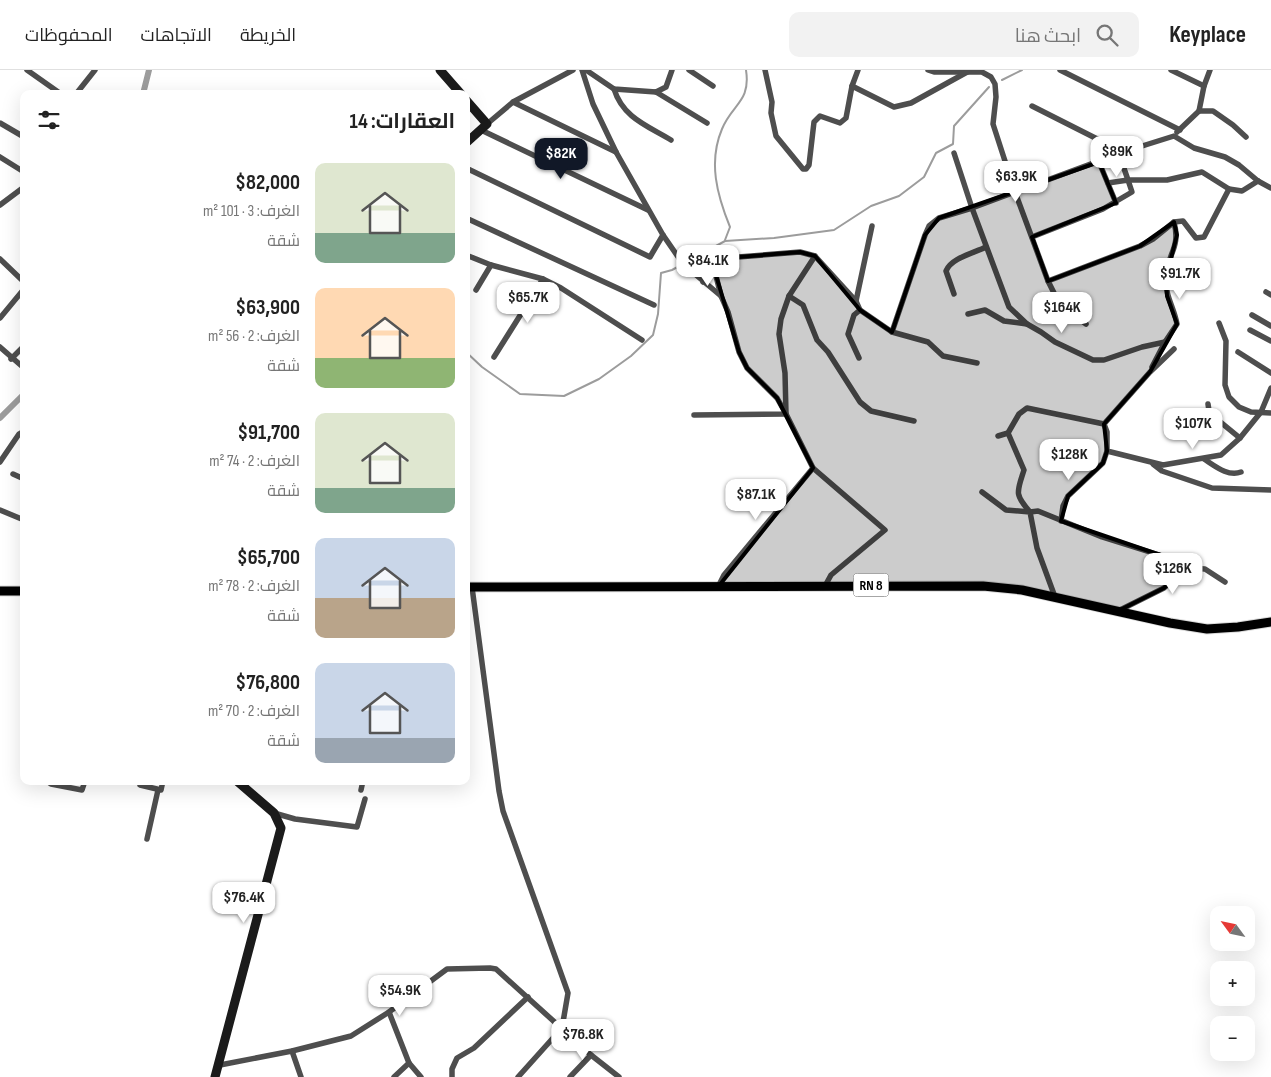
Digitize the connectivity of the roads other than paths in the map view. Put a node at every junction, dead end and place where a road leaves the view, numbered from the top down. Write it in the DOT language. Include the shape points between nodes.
graph roads {
  1 [pos="27,70"];
  2 [pos="95,70"];
  3 [pos="440,70"];
  4 [pos="574,70"];
  5 [pos="584,70"];
  6 [pos="672,70"];
  7 [pos="689,70"];
  8 [pos="766,70"];
  9 [pos="858,70"];
  10 [pos="928,70"];
  11 [pos="1060,70"];
  12 [pos="1171,70"];
  13 [pos="1210,70"];
  14 [pos="970,71"];
  15 [pos="713,86"];
  16 [pos="852,86"];
  17 [pos="1204,86"];
  18 [pos="614,89"];
  19 [pos="55,90"];
  20 [pos="79,90"];
  21 [pos="458,90"];
  22 [pos="656,92"];
  23 [pos="513,102"];
  24 [pos="470,106"];
  25 [pos="1032,106"];
  26 [pos="1199,111"];
  27 [pos="0,123"];
  28 [pos="707,123"];
  29 [pos="484,127"];
  30 [pos="1180,130"];
  31 [pos="20,135"];
  32 [pos="1174,136"];
  33 [pos="1246,137"];
  34 [pos="470,139"];
  35 [pos="671,140"];
  36 [pos="616,152"];
  37 [pos="1121,153"];
  38 [pos="954,154"];
  39 [pos="0,157"];
  40 [pos="1099,162"];
  41 [pos="20,170"];
  42 [pos="470,170"];
  43 [pos="1128,180"];
  44 [pos="1258,181"];
  45 [pos="1108,182"];
  46 [pos="1271,188"];
  47 [pos="1229,189"];
  48 [pos="20,190"];
  49 [pos="1015,192"];
  50 [pos="1116,203"];
  51 [pos="0,205"];
  52 [pos="972,208"];
  53 [pos="649,210"];
  54 [pos="470,220"];
  55 [pos="1174,222"];
  56 [pos="872,226"];
  57 [pos="663,235"];
  58 [pos="1032,237"];
  59 [pos="986,247"];
  60 [pos="815,256"];
  61 [pos="470,257"];
  62 [pos="0,259"];
  63 [pos="491,265"];
  64 [pos="715,272"];
  65 [pos="20,278"];
  66 [pos="543,279"];
  67 [pos="1048,281"];
  68 [pos="703,282"];
  69 [pos="476,290"];
  70 [pos="20,294"];
  71 [pos="954,294"];
  72 [pos="721,296"];
  73 [pos="789,296"];
  74 [pos="856,301"];
  75 [pos="654,305"];
  76 [pos="860,310"];
  77 [pos="968,314"];
  78 [pos="1252,315"];
  79 [pos="0,318"];
  80 [pos="1219,323"];
  81 [pos="1026,324"];
  82 [pos="1086,324"];
  83 [pos="1271,326"];
  84 [pos="1250,330"];
  85 [pos="892,332"];
  86 [pos="642,340"];
  87 [pos="1271,341"];
  88 [pos="1165,342"];
  89 [pos="0,347"];
  90 [pos="1174,349"];
  91 [pos="20,350"];
  92 [pos="1238,352"];
  93 [pos="494,358"];
  94 [pos="859,358"];
  95 [pos="11,359"];
  96 [pos="977,364"];
  97 [pos="20,365"];
  98 [pos="1150,372"];
  99 [pos="1271,372"];
  100 [pos="1271,388"];
  101 [pos="1208,404"];
  102 [pos="1261,412"];
  103 [pos="1271,413"];
  104 [pos="786,414"];
  105 [pos="694,416"];
  106 [pos="914,421"];
  107 [pos="1104,424"];
  108 [pos="1008,433"];
  109 [pos="998,436"];
  110 [pos="20,437"];
  111 [pos="1240,438"];
  112 [pos="1107,451"];
  113 [pos="1204,459"];
  114 [pos="0,462"];
  115 [pos="1152,462"];
  116 [pos="813,468"];
  117 [pos="1241,472"];
  118 [pos="13,474"];
  119 [pos="20,477"];
  120 [pos="1271,490"];
  121 [pos="982,492"];
  122 [pos="0,510"];
  123 [pos="1030,512"];
  124 [pos="20,518"];
  125 [pos="1061,521"];
  126 [pos="1160,555"];
  127 [pos="1148,563"];
  128 [pos="1187,568"];
  129 [pos="1225,582"];
  130 [pos="825,586"];
  131 [pos="470,587"];
  132 [pos="718,587"];
  133 [pos="0,591"];
  134 [pos="20,591"];
  135 [pos="470,594"];
  136 [pos="1055,596"];
  137 [pos="1118,611"];
  138 [pos="1271,622"];
  139 [pos="55,785"];
  140 [pos="84,785"];
  141 [pos="162,785"];
  142 [pos="242,785"];
  143 [pos="362,785"];
  144 [pos="140,786"];
  145 [pos="158,790"];
  146 [pos="361,790"];
  147 [pos="365,799"];
  148 [pos="274,813"];
  149 [pos="147,839"];
  150 [pos="528,997"];
  151 [pos="390,1012"];
  152 [pos="562,1028"];
  153 [pos="292,1051"];
  154 [pos="591,1055"];
  155 [pos="409,1063"];
  156 [pos="220,1065"];
  157 [pos="215,1077"];
  158 [pos="301,1077"];
  159 [pos="394,1077"];
  160 [pos="421,1077"];
  161 [pos="452,1077"];
  162 [pos="518,1077"];
  163 [pos="570,1077"];
  164 [pos="618,1077"];
  1 -- 19 [label="street"];
  2 -- 20 [label="street"];
  3 -- 21 [label="main road"];
  4 -- 23 [label="street"];
  5 -- 18 [label="street"];
  5 -- 36 [label="street" via="593,104"];
  6 -- 22 [label="street" via="666,88"];
  7 -- 15 [label="street"];
  8 -- 16 [label="street" via="776,136 803,169 809,165 814,122 820,116 840,123 846,118"];
  9 -- 16 [label="street"];
  10 -- 14 [label="street"];
  11 -- 30 [label="street"];
  12 -- 17 [label="street"];
  13 -- 17 [label="street"];
  14 -- 16 [label="street" via="910,103 894,107"];
  14 -- 49 [label="street" via="982,72 995,84 993,124"];
  17 -- 26 [label="street"];
  18 -- 22 [label="street"];
  18 -- 35 [label="street" via="618,102 627,113"];
  22 -- 28 [label="street"];
  23 -- 29 [label="street"];
  23 -- 36 [label="street"];
  24 -- 29 [label="main road"];
  25 -- 37 [label="street"];
  26 -- 30 [label="street"];
  26 -- 33 [label="street" via="1213,111"];
  27 -- 31 [label="street"];
  29 -- 34 [label="main road"];
  29 -- 53 [label="street"];
  30 -- 32 [label="street"];
  32 -- 37 [label="street"];
  32 -- 44 [label="street" via="1194,148 1225,157"];
  36 -- 53 [label="street"];
  37 -- 40 [label="street"];
  37 -- 43 [label="street"];
  38 -- 52 [label="street"];
  39 -- 41 [label="street"];
  40 -- 45 [label="street"];
  40 -- 49 [label="street"];
  42 -- 57 [label="street" via="650,257"];
  43 -- 45 [label="street"];
  43 -- 47 [label="street" via="1167,180 1202,172"];
  43 -- 50 [label="street" via="1132,192"];
  44 -- 46 [label="street"];
  44 -- 47 [label="street" via="1242,191"];
  45 -- 50 [label="street"];
  47 -- 55 [label="street" via="1204,238 1196,238 1183,221"];
  48 -- 51 [label="street"];
  49 -- 52 [label="street"];
  49 -- 58 [label="street"];
  50 -- 58 [label="street"];
  52 -- 59 [label="street"];
  52 -- 85 [label="street" via="940,218 929,226"];
  53 -- 57 [label="street"];
  54 -- 75 [label="street"];
  55 -- 67 [label="street" via="1140,246"];
  55 -- 88 [label="street" via="1176,247 1168,260 1166,278 1167,296 1177,324"];
  56 -- 74 [label="street"];
  57 -- 68 [label="street" via="683,264"];
  58 -- 67 [label="street"];
  59 -- 71 [label="street" via="947,267"];
  59 -- 81 [label="street" via="1009,306"];
  60 -- 64 [label="street" via="800,252 738,257"];
  60 -- 73 [label="street"];
  60 -- 74 [label="street"];
  61 -- 63 [label="street"];
  62 -- 65 [label="street"];
  63 -- 66 [label="street"];
  63 -- 69 [label="street"];
  64 -- 68 [label="street"];
  64 -- 72 [label="street"];
  66 -- 86 [label="street"];
  66 -- 93 [label="street"];
  67 -- 82 [label="street" via="1059,303"];
  68 -- 72 [label="street"];
  70 -- 79 [label="street"];
  72 -- 104 [label="street" via="747,368 777,398"];
  73 -- 104 [label="street" via="779,334 785,373"];
  73 -- 106 [label="street" via="803,305 817,340 860,402 871,411"];
  74 -- 76 [label="street"];
  76 -- 85 [label="street"];
  76 -- 94 [label="street" via="854,315 848,334"];
  77 -- 81 [label="street" via="985,310 1004,320"];
  78 -- 83 [label="street"];
  80 -- 102 [label="street" via="1226,341 1225,385 1229,397 1251,412"];
  81 -- 88 [label="street" via="1094,360"];
  84 -- 87 [label="street"];
  85 -- 96 [label="street" via="928,342 944,356"];
  88 -- 98 [label="street"];
  89 -- 95 [label="street"];
  90 -- 98 [label="street"];
  91 -- 95 [label="street"];
  92 -- 99 [label="street"];
  95 -- 97 [label="street"];
  98 -- 107 [label="street"];
  100 -- 102 [label="street"];
  101 -- 111 [label="street" via="1212,415"];
  102 -- 103 [label="street"];
  102 -- 111 [label="street"];
  104 -- 105 [label="street"];
  104 -- 116 [label="street"];
  107 -- 108 [label="street" via="1027,408 1019,414"];
  107 -- 112 [label="street"];
  108 -- 109 [label="street"];
  108 -- 123 [label="street" via="1024,470 1017,491"];
  110 -- 114 [label="street"];
  111 -- 113 [label="street" via="1221,455"];
  112 -- 115 [label="street"];
  112 -- 125 [label="street" via="1103,463 1068,496"];
  113 -- 115 [label="street" via="1163,465"];
  113 -- 117 [label="street" via="1227,472"];
  115 -- 120 [label="street" via="1162,470 1212,488"];
  116 -- 130 [label="street" via="885,530 831,575"];
  116 -- 132 [label="street" via="724,575"];
  118 -- 119 [label="street"];
  121 -- 123 [label="street" via="1006,510"];
  122 -- 124 [label="street"];
  123 -- 125 [label="street"];
  123 -- 136 [label="street" via="1037,548"];
  125 -- 126 [label="street"];
  126 -- 127 [label="street"];
  126 -- 128 [label="street"];
  128 -- 129 [label="street" via="1204,569"];
  128 -- 137 [label="street" via="1164,588"];
  130 -- 132 [label="main road, RN 8"];
  130 -- 136 [label="main road, RN 8" via="983,586"];
  131 -- 132 [label="main road, RN 8"];
  133 -- 134 [label="main road"];
  135 -- 152 [label="street" via="503,811 568,993"];
  136 -- 137 [label="main road, RN 8"];
  137 -- 138 [label="main road, RN 8" via="1207,629"];
  139 -- 140 [label="street" via="82,790"];
  141 -- 145 [label="street"];
  142 -- 148 [label="main road"];
  143 -- 146 [label="street"];
  144 -- 145 [label="street"];
  145 -- 149 [label="street"];
  147 -- 148 [label="street" via="357,827"];
  148 -- 156 [label="main road" via="281,828"];
  150 -- 151 [label="street" via="496,969 451,968 441,972"];
  150 -- 152 [label="street"];
  150 -- 161 [label="street" via="474,1048 457,1058"];
  151 -- 153 [label="street" via="350,1036"];
  151 -- 155 [label="street"];
  152 -- 154 [label="street"];
  152 -- 162 [label="street"];
  153 -- 156 [label="street"];
  153 -- 158 [label="street"];
  154 -- 163 [label="street"];
  154 -- 164 [label="street"];
  155 -- 159 [label="street"];
  155 -- 160 [label="street"];
  156 -- 157 [label="main road"];
}
